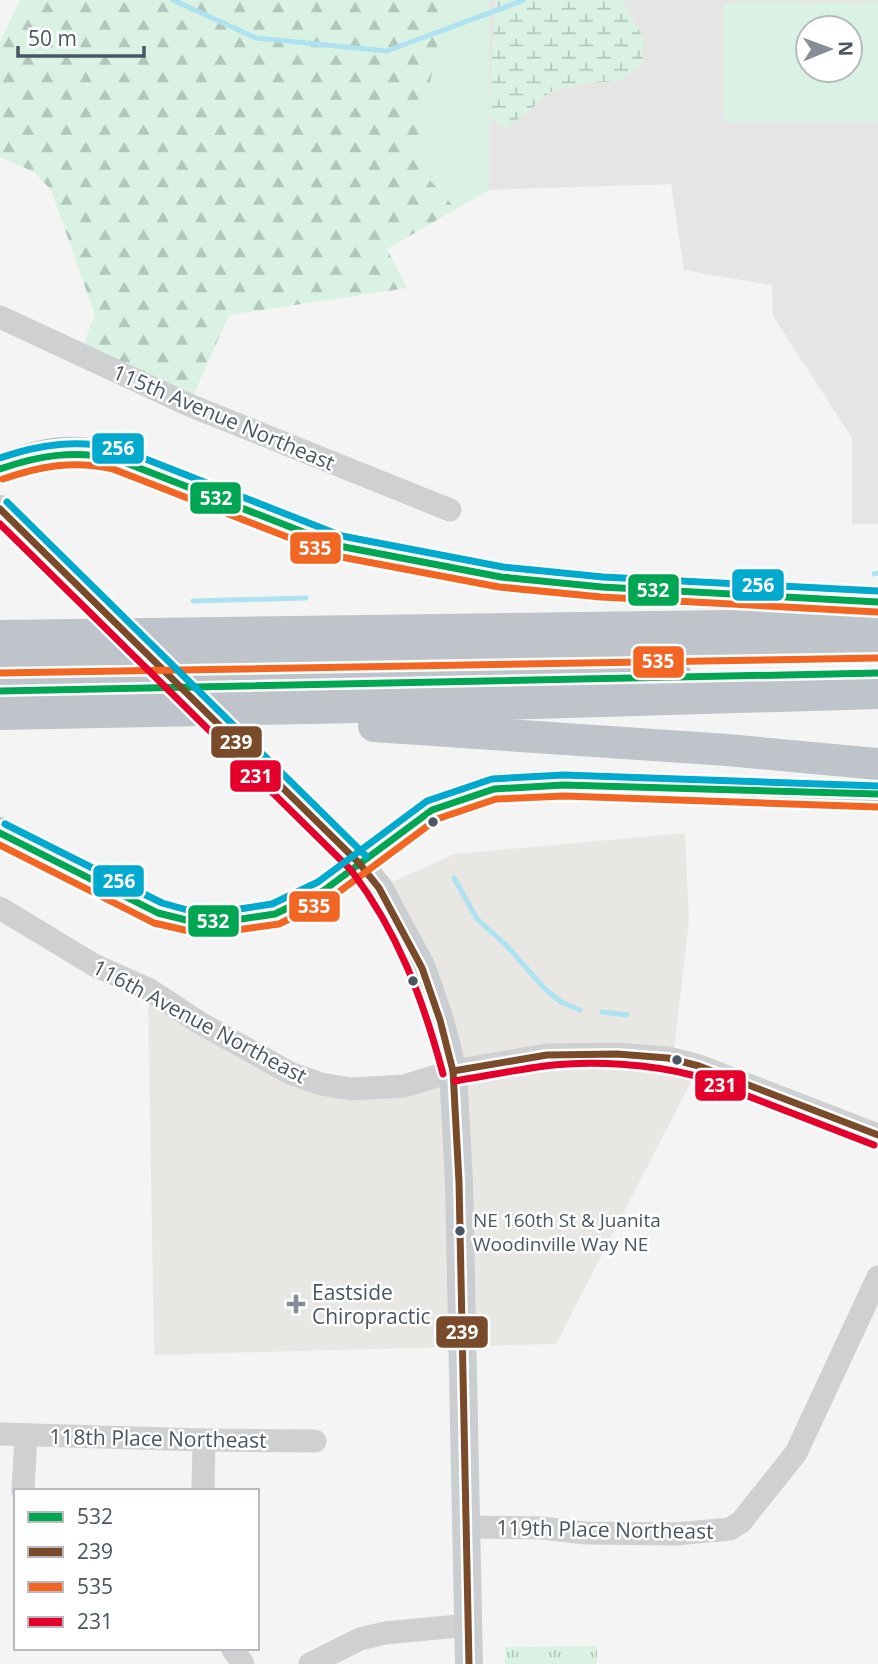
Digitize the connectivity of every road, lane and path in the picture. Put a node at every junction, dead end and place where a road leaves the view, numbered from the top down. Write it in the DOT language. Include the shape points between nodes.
graph roads {
  1 [pos="0,317"];
  2 [pos="0,469"];
  3 [pos="0,509"];
  4 [pos="450,510"];
  5 [pos="878,602"];
  6 [pos="878,624"];
  7 [pos="0,636"];
  8 [pos="878,647"];
  9 [pos="0,663"];
  10 [pos="878,673"];
  11 [pos="0,691"];
  12 [pos="878,693"];
  13 [pos="86,713"];
  14 [pos="0,714"];
  15 [pos="878,764"];
  16 [pos="870,795"];
  17 [pos="0,834"];
  18 [pos="359,863"];
  19 [pos="0,908"];
  20 [pos="453,1071"];
  21 [pos="878,1135"];
  22 [pos="878,1277"];
  23 [pos="0,1434"];
  24 [pos="26,1435"];
  25 [pos="204,1440"];
  26 [pos="315,1441"];
  27 [pos="23,1489"];
  28 [pos="203,1489"];
  29 [pos="466,1527"];
  30 [pos="469,1625"];
  31 [pos="310,1664"];
  32 [pos="469,1664"];
  1 -- 4 [label="street, 115th Avenue Northeast" via="189,405"];
  2 -- 5 [label="highway" via="69,451 93,453 339,546 501,577"];
  3 -- 18 [label="main road"];
  6 -- 7 [label="highway"];
  8 -- 9 [label="highway"];
  10 -- 11 [label="highway"];
  12 -- 13 [label="highway"];
  13 -- 14 [label="highway"];
  13 -- 15 [label="highway" via="425,728"];
  16 -- 18 [label="highway" via="564,785 494,789 432,810"];
  17 -- 18 [label="highway" via="158,913 190,921 275,914 323,891"];
  18 -- 20 [label="main road" via="379,888 422,968"];
  19 -- 20 [label="street, 116th Avenue Northeast" via="94,965 148,989 200,1023 321,1084 351,1089 404,1086"];
  20 -- 21 [label="street, 116th Avenue Northeast" via="547,1055 668,1058"];
  20 -- 29 [label="main road"];
  22 -- 29 [label="street, 119th Place Northeast" via="796,1453 730,1530 585,1533"];
  23 -- 24 [label="street, 118th Place Northeast"];
  24 -- 25 [label="street, 118th Place Northeast"];
  24 -- 27 [label="street"];
  25 -- 26 [label="street, 118th Place Northeast"];
  25 -- 28 [label="street"];
  29 -- 30 [label="main road"];
  30 -- 31 [label="street" via="360,1639"];
  30 -- 32 [label="main road"];
}
